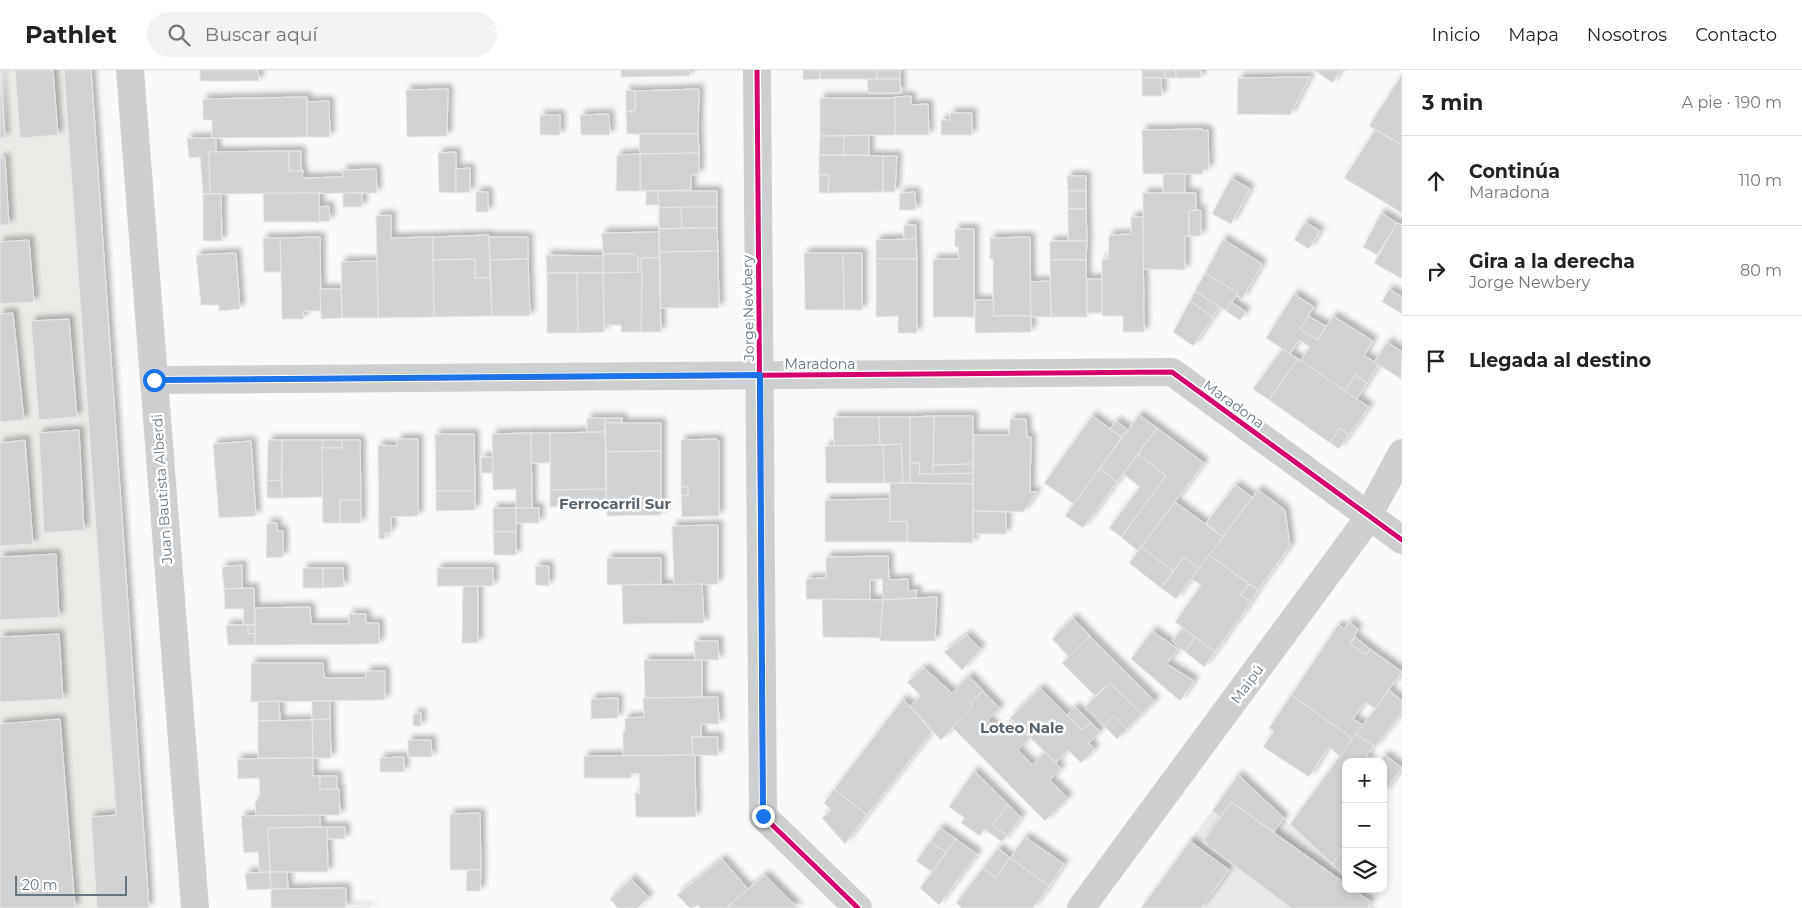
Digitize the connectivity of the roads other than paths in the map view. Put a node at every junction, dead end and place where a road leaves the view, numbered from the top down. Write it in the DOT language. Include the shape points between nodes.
graph roads {
  1 [pos="130,70"];
  2 [pos="757,70"];
  3 [pos="760,375"];
  4 [pos="154,380"];
  5 [pos="1402,453"];
  6 [pos="1368,516"];
  7 [pos="1402,540"];
  8 [pos="195,908"];
  9 [pos="858,908"];
  10 [pos="1081,908"];
  1 -- 4 [label="street, Juan Bautista Alberdi"];
  2 -- 3 [label="street, Jorge Newbery"];
  3 -- 4 [label="street, Maradona"];
  3 -- 6 [label="street, Maradona" via="1172,372"];
  3 -- 9 [label="street, Jorge Newbery" via="763,816"];
  4 -- 8 [label="street, Juan Bautista Alberdi"];
  5 -- 6 [label="street, Maipú"];
  6 -- 7 [label="street, Maradona"];
  6 -- 10 [label="street, Maipú"];
}
